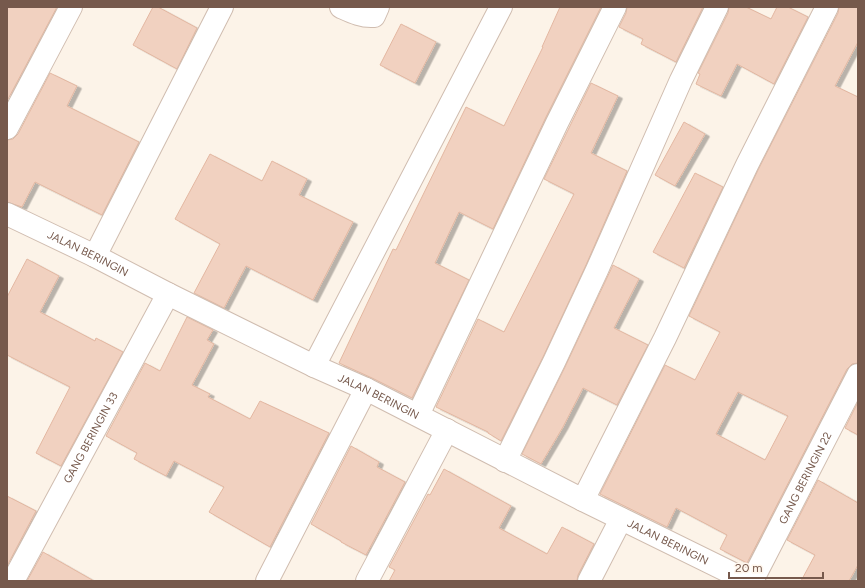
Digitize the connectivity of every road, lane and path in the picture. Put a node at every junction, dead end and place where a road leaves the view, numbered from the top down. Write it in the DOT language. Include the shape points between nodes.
graph roads {
  1 [pos="70,7"];
  2 [pos="222,7"];
  3 [pos="341,7"];
  4 [pos="378,7"];
  5 [pos="501,7"];
  6 [pos="615,7"];
  7 [pos="717,7"];
  8 [pos="827,7"];
  9 [pos="7,128"];
  10 [pos="7,214"];
  11 [pos="95,256"];
  12 [pos="168,294"];
  13 [pos="314,366"];
  14 [pos="858,375"];
  15 [pos="366,389"];
  16 [pos="418,415"];
  17 [pos="447,430"];
  18 [pos="505,460"];
  19 [pos="583,500"];
  20 [pos="621,519"];
  21 [pos="13,581"];
  22 [pos="267,581"];
  23 [pos="368,581"];
  24 [pos="588,581"];
  25 [pos="748,581"];
  26 [pos="752,581"];
  1 -- 9 [label="street"];
  2 -- 11 [label="street"];
  3 -- 4 [label="street" via="366,16 374,16"];
  5 -- 13 [label="street"];
  6 -- 16 [label="street"];
  7 -- 18 [label="street" via="681,80 597,270"];
  8 -- 19 [label="street"];
  10 -- 11 [label="street, JALAN BERINGIN"];
  11 -- 12 [label="street, JALAN BERINGIN"];
  12 -- 13 [label="street, JALAN BERINGIN"];
  12 -- 21 [label="street, GANG BERINGIN 33"];
  13 -- 15 [label="street, JALAN BERINGIN"];
  14 -- 26 [label="street, GANG BERINGIN 22"];
  15 -- 16 [label="street, JALAN BERINGIN"];
  15 -- 22 [label="street"];
  16 -- 17 [label="street, JALAN BERINGIN"];
  17 -- 18 [label="street, JALAN BERINGIN"];
  17 -- 23 [label="street"];
  18 -- 19 [label="street, JALAN BERINGIN"];
  19 -- 20 [label="street, JALAN BERINGIN"];
  20 -- 24 [label="street"];
  20 -- 25 [label="street, JALAN BERINGIN"];
}
